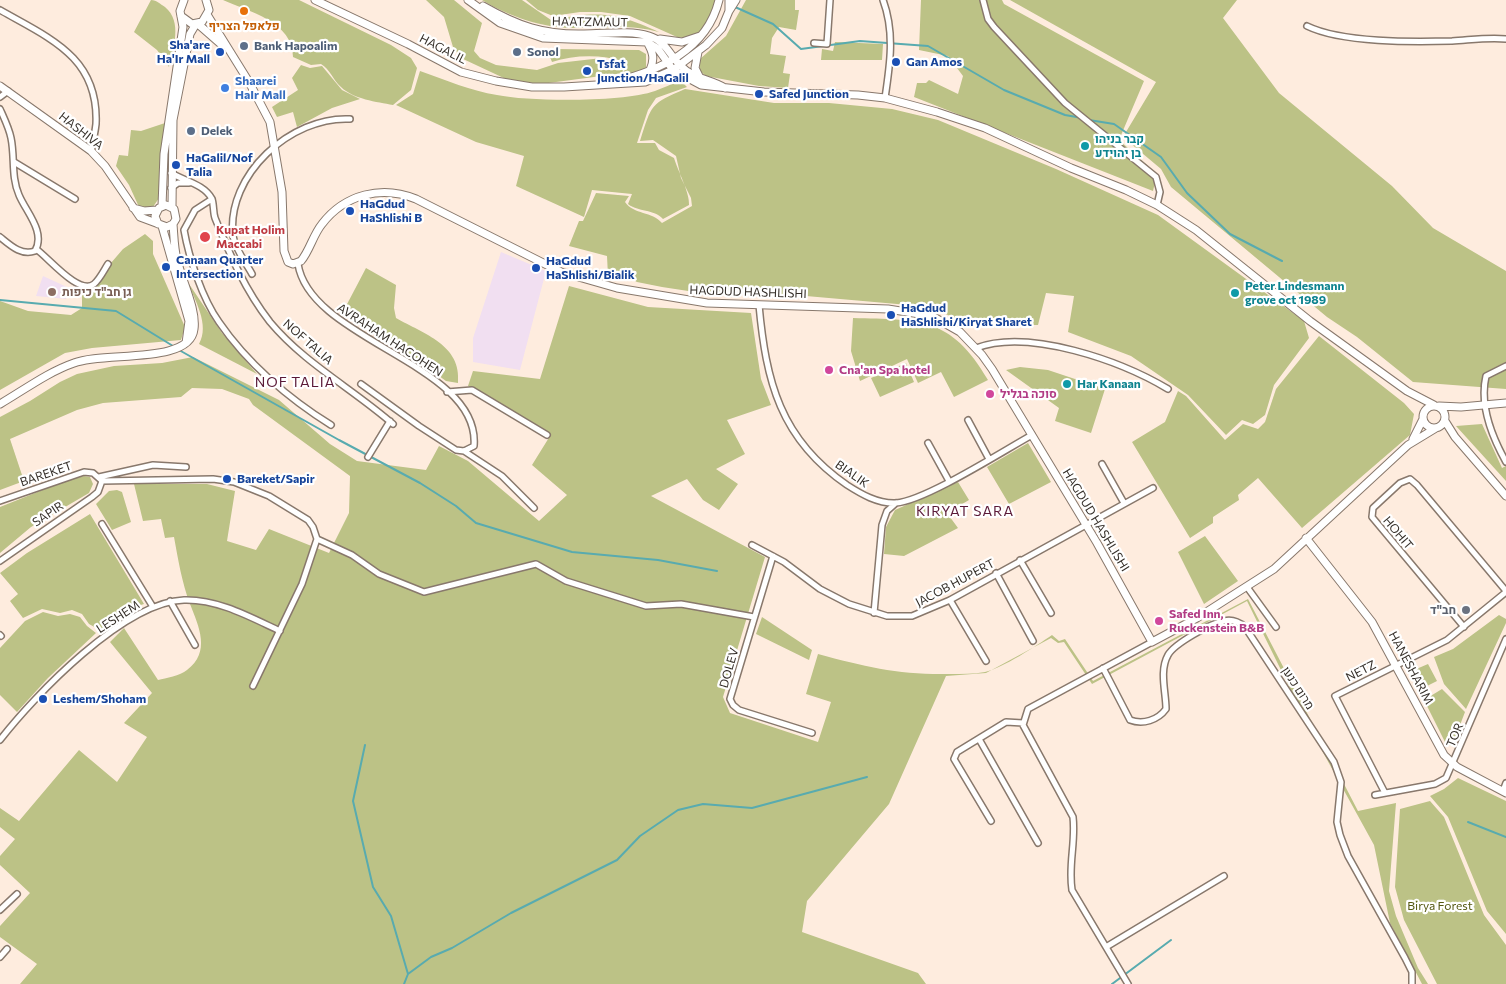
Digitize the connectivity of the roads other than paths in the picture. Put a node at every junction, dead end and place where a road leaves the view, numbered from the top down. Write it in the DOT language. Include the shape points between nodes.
graph roads {
  1 [pos="206,0"];
  2 [pos="317,0"];
  3 [pos="468,0"];
  4 [pos="472,0"];
  5 [pos="719,0"];
  6 [pos="729,0"];
  7 [pos="736,0"];
  8 [pos="830,0"];
  9 [pos="883,0"];
  10 [pos="983,0"];
  11 [pos="181,1"];
  12 [pos="0,10"];
  13 [pos="729,11"];
  14 [pos="181,16"];
  15 [pos="208,16"];
  16 [pos="197,24"];
  17 [pos="1308,26"];
  18 [pos="703,34"];
  19 [pos="655,38"];
  20 [pos="1506,39"];
  21 [pos="647,42"];
  22 [pos="814,43"];
  23 [pos="698,51"];
  24 [pos="233,56"];
  25 [pos="668,63"];
  26 [pos="676,65"];
  27 [pos="650,70"];
  28 [pos="700,78"];
  29 [pos="600,85"];
  30 [pos="0,86"];
  31 [pos="726,88"];
  32 [pos="8,91"];
  33 [pos="0,97"];
  34 [pos="886,98"];
  35 [pos="0,109"];
  36 [pos="350,118"];
  37 [pos="276,145"];
  38 [pos="91,151"];
  39 [pos="14,162"];
  40 [pos="171,173"];
  41 [pos="194,182"];
  42 [pos="171,188"];
  43 [pos="75,199"];
  44 [pos="212,199"];
  45 [pos="1157,205"];
  46 [pos="172,207"];
  47 [pos="133,208"];
  48 [pos="160,208"];
  49 [pos="173,224"];
  50 [pos="160,225"];
  51 [pos="0,237"];
  52 [pos="36,249"];
  53 [pos="108,264"];
  54 [pos="298,264"];
  55 [pos="252,274"];
  56 [pos="759,305"];
  57 [pos="185,346"];
  58 [pos="976,348"];
  59 [pos="1506,366"];
  60 [pos="361,384"];
  61 [pos="1168,389"];
  62 [pos="1407,391"];
  63 [pos="447,392"];
  64 [pos="1506,403"];
  65 [pos="0,404"];
  66 [pos="1435,405"];
  67 [pos="1484,405"];
  68 [pos="1467,406"];
  69 [pos="1423,416"];
  70 [pos="1445,419"];
  71 [pos="968,420"];
  72 [pos="331,425"];
  73 [pos="1437,428"];
  74 [pos="548,435"];
  75 [pos="1032,435"];
  76 [pos="1455,437"];
  77 [pos="928,443"];
  78 [pos="1408,445"];
  79 [pos="464,451"];
  80 [pos="368,457"];
  81 [pos="989,459"];
  82 [pos="1506,462"];
  83 [pos="1102,464"];
  84 [pos="186,467"];
  85 [pos="100,479"];
  86 [pos="949,481"];
  87 [pos="1153,488"];
  88 [pos="1506,496"];
  89 [pos="0,501"];
  90 [pos="896,503"];
  91 [pos="1124,503"];
  92 [pos="534,508"];
  93 [pos="102,524"];
  94 [pos="1086,524"];
  95 [pos="1306,538"];
  96 [pos="317,539"];
  97 [pos="752,545"];
  98 [pos="773,556"];
  99 [pos="1020,560"];
  100 [pos="0,561"];
  101 [pos="996,573"];
  102 [pos="1247,587"];
  103 [pos="1506,592"];
  104 [pos="950,600"];
  105 [pos="170,601"];
  106 [pos="153,607"];
  107 [pos="874,613"];
  108 [pos="1051,613"];
  109 [pos="754,617"];
  110 [pos="1276,627"];
  111 [pos="1464,627"];
  112 [pos="280,631"];
  113 [pos="1506,639"];
  114 [pos="1033,641"];
  115 [pos="1152,642"];
  116 [pos="196,646"];
  117 [pos="986,661"];
  118 [pos="1396,664"];
  119 [pos="1104,668"];
  120 [pos="253,686"];
  121 [pos="1023,723"];
  122 [pos="812,733"];
  123 [pos="979,739"];
  124 [pos="0,740"];
  125 [pos="1454,765"];
  126 [pos="1506,783"];
  127 [pos="1504,792"];
  128 [pos="1385,794"];
  129 [pos="1375,795"];
  130 [pos="991,821"];
  131 [pos="1038,842"];
  132 [pos="1224,876"];
  133 [pos="17,894"];
  134 [pos="0,910"];
  135 [pos="1106,947"];
  136 [pos="7,949"];
  137 [pos="0,957"];
  138 [pos="1128,984"];
  139 [pos="1412,984"];
  1 -- 15 [label="street"];
  2 -- 29 [label="street, HAGALIL" via="461,72 532,87"];
  3 -- 21 [label="street, HAATZMAUT" via="500,23 542,38"];
  4 -- 19 [label="street, HAATZMAUT" via="517,24 544,32 639,34"];
  5 -- 18 [label="street"];
  6 -- 13 [label="street"];
  7 -- 13 [label="street"];
  8 -- 22 [label="street" via="827,44"];
  9 -- 34 [label="street" via="891,41"];
  10 -- 45 [label="street" via="994,27 1047,86 1080,117 1156,177 1160,192"];
  11 -- 14 [label="street"];
  12 -- 38 [label="street" via="62,46 76,60 89,83 94,102 96,124"];
  13 -- 23 [label="street" via="722,28"];
  14 -- 16 [label="street" via="188,23"];
  14 -- 48 [label="street" via="183,27 164,154"];
  15 -- 16 [label="street"];
  15 -- 24 [label="street"];
  16 -- 24 [label="street"];
  16 -- 40 [label="street" via="190,34 176,105"];
  17 -- 20 [label="street" via="1318,31 1367,38"];
  18 -- 19 [label="street, HAATZMAUT" via="682,42"];
  18 -- 26 [label="street"];
  19 -- 26 [label="street" via="667,48"];
  21 -- 25 [label="street" via="658,49"];
  21 -- 27 [label="street" via="654,62"];
  23 -- 26 [label="street"];
  23 -- 28 [label="street" via="695,68"];
  24 -- 37 [label="street" via="261,101"];
  25 -- 26 [label="street"];
  25 -- 27 [label="street, HAGALIL"];
  26 -- 28 [label="street"];
  26 -- 29 [label="street, HAGALIL" via="645,82"];
  26 -- 31 [label="street" via="702,86"];
  27 -- 29 [label="street, HAGALIL"];
  28 -- 31 [label="street"];
  30 -- 32 [label="street, HASHIVA"];
  31 -- 34 [label="street"];
  32 -- 33 [label="street"];
  32 -- 38 [label="street, HASHIVA"];
  34 -- 45 [label="street" via="984,128"];
  35 -- 39 [label="street" via="11,136"];
  36 -- 37 [label="street" via="323,121"];
  37 -- 54 [label="street" via="284,251 288,262"];
  37 -- 55 [label="street" via="257,163 235,210 234,238"];
  38 -- 47 [label="street, HASHIVA" via="106,166"];
  39 -- 43 [label="street"];
  39 -- 52 [label="street" via="19,194 37,232"];
  40 -- 41 [label="street"];
  40 -- 42 [label="street"];
  41 -- 42 [label="street" via="178,183"];
  41 -- 44 [label="street"];
  42 -- 46 [label="street"];
  44 -- 72 [label="street" via="196,210 184,230 188,253 218,321 273,380"];
  44 -- 80 [label="street, NOF TALIA" via="214,214 238,272 271,322 310,360 366,400 391,423"];
  45 -- 62 [label="street" via="1196,230 1284,302"];
  46 -- 48 [label="street"];
  46 -- 49 [label="street" via="177,216"];
  47 -- 48 [label="street" via="144,212"];
  47 -- 50 [label="street, HASHIVA" via="140,217"];
  48 -- 50 [label="street" via="155,216"];
  49 -- 50 [label="street"];
  49 -- 57 [label="street" via="176,257 195,323 192,338"];
  50 -- 57 [label="street" via="189,321"];
  51 -- 52 [label="street" via="18,250 31,253"];
  52 -- 53 [label="street" via="80,285 94,284"];
  54 -- 56 [label="street, HAGDUD HASHLISHI" via="316,232 331,214 360,196 391,192 416,199 575,278 668,299"];
  54 -- 63 [label="street, AVRAHAM HACOHEN" via="306,286 328,311 426,373"];
  56 -- 58 [label="street, HAGDUD HASHLISHI" via="872,308 922,313 952,326"];
  56 -- 90 [label="street, BIALIK" via="768,372 780,409 798,437 826,468 859,493"];
  57 -- 65 [label="street" via="164,353 102,356 74,362"];
  58 -- 61 [label="street" via="996,342 1066,348 1131,370"];
  58 -- 75 [label="street, HAGDUD HASHLISHI"];
  59 -- 67 [label="street" via="1486,376"];
  60 -- 79 [label="street" via="442,441"];
  62 -- 66 [label="street"];
  62 -- 69 [label="street" via="1416,400"];
  63 -- 74 [label="street" via="472,390"];
  63 -- 79 [label="street, AVRAHAM HACOHEN" via="472,424 474,446"];
  64 -- 67 [label="street"];
  66 -- 68 [label="street"];
  66 -- 69 [label="street" via="1427,407"];
  66 -- 70 [label="street" via="1442,409"];
  67 -- 68 [label="street"];
  67 -- 82 [label="street"];
  68 -- 70 [label="street"];
  69 -- 73 [label="street" via="1426,425"];
  69 -- 78 [label="street" via="1418,432"];
  70 -- 73 [label="street"];
  70 -- 76 [label="street"];
  71 -- 81 [label="street"];
  73 -- 76 [label="street"];
  73 -- 78 [label="street"];
  75 -- 81 [label="street, BIALIK"];
  75 -- 94 [label="street, HAGDUD HASHLISHI"];
  76 -- 88 [label="street"];
  77 -- 86 [label="street"];
  78 -- 95 [label="street"];
  79 -- 92 [label="street" via="515,487"];
  81 -- 86 [label="street, BIALIK"];
  83 -- 91 [label="street"];
  84 -- 85 [label="street, BAREKET" via="153,465"];
  85 -- 89 [label="street, BAREKET" via="93,473 70,475"];
  85 -- 96 [label="street" via="213,479 244,484 308,520"];
  85 -- 100 [label="street, SAPIR" via="98,492 92,497"];
  86 -- 90 [label="street, BIALIK"];
  87 -- 91 [label="street"];
  90 -- 107 [label="street" via="882,525"];
  91 -- 94 [label="street"];
  93 -- 106 [label="street"];
  94 -- 99 [label="street, JACOB HUPERT"];
  94 -- 115 [label="street, HAGDUD HASHLISHI"];
  95 -- 102 [label="street" via="1274,569"];
  95 -- 118 [label="street, HANESHARIM" via="1367,615"];
  96 -- 109 [label="street" via="352,555 379,574 424,592 536,564 566,580 646,606 681,604"];
  96 -- 112 [label="street" via="302,584"];
  97 -- 98 [label="street, JACOB HUPERT"];
  98 -- 107 [label="street, JACOB HUPERT" via="820,589"];
  98 -- 109 [label="street, DOLEV"];
  99 -- 101 [label="street, JACOB HUPERT"];
  99 -- 108 [label="street"];
  101 -- 104 [label="street, JACOB HUPERT"];
  101 -- 114 [label="street"];
  102 -- 110 [label="street"];
  102 -- 115 [label="street"];
  103 -- 111 [label="street, NETZ"];
  103 -- 111 [label="street, HOHIT" via="1414,481 1407,479 1400,483 1373,508 1372,517"];
  104 -- 107 [label="street, JACOB HUPERT" via="912,616"];
  104 -- 117 [label="street"];
  105 -- 106 [label="street, LESHEM"];
  105 -- 112 [label="street, LESHEM" via="198,600 217,604"];
  105 -- 116 [label="street"];
  106 -- 124 [label="street, LESHEM" via="129,619 68,668"];
  109 -- 122 [label="street, DOLEV" via="730,699 733,705 748,713"];
  111 -- 118 [label="street, NETZ" via="1447,640"];
  112 -- 120 [label="street"];
  113 -- 125 [label="street, TOR"];
  115 -- 119 [label="street"];
  118 -- 125 [label="street, HANESHARIM" via="1444,755"];
  118 -- 128 [label="street, NETZ" via="1335,696"];
  119 -- 121 [label="street" via="1028,709"];
  119 -- 139 [label="street, מרום כנען" via="1130,720 1144,723 1166,709 1165,665 1168,654 1177,645 1224,621 1239,622 1245,627 1334,762 1341,782 1337,822 1340,835 1348,856 1412,972"];
  121 -- 123 [label="street" via="1006,722"];
  121 -- 135 [label="street" via="1073,817 1075,834 1069,875 1072,890"];
  123 -- 130 [label="street" via="957,752 954,759"];
  123 -- 131 [label="street"];
  125 -- 127 [label="street, HANESHARIM"];
  125 -- 128 [label="street, TOR" via="1441,782"];
  126 -- 127 [label="street"];
  128 -- 129 [label="street, TOR"];
  132 -- 135 [label="street"];
  133 -- 134 [label="street"];
  135 -- 138 [label="street"];
  136 -- 137 [label="street"];
}
